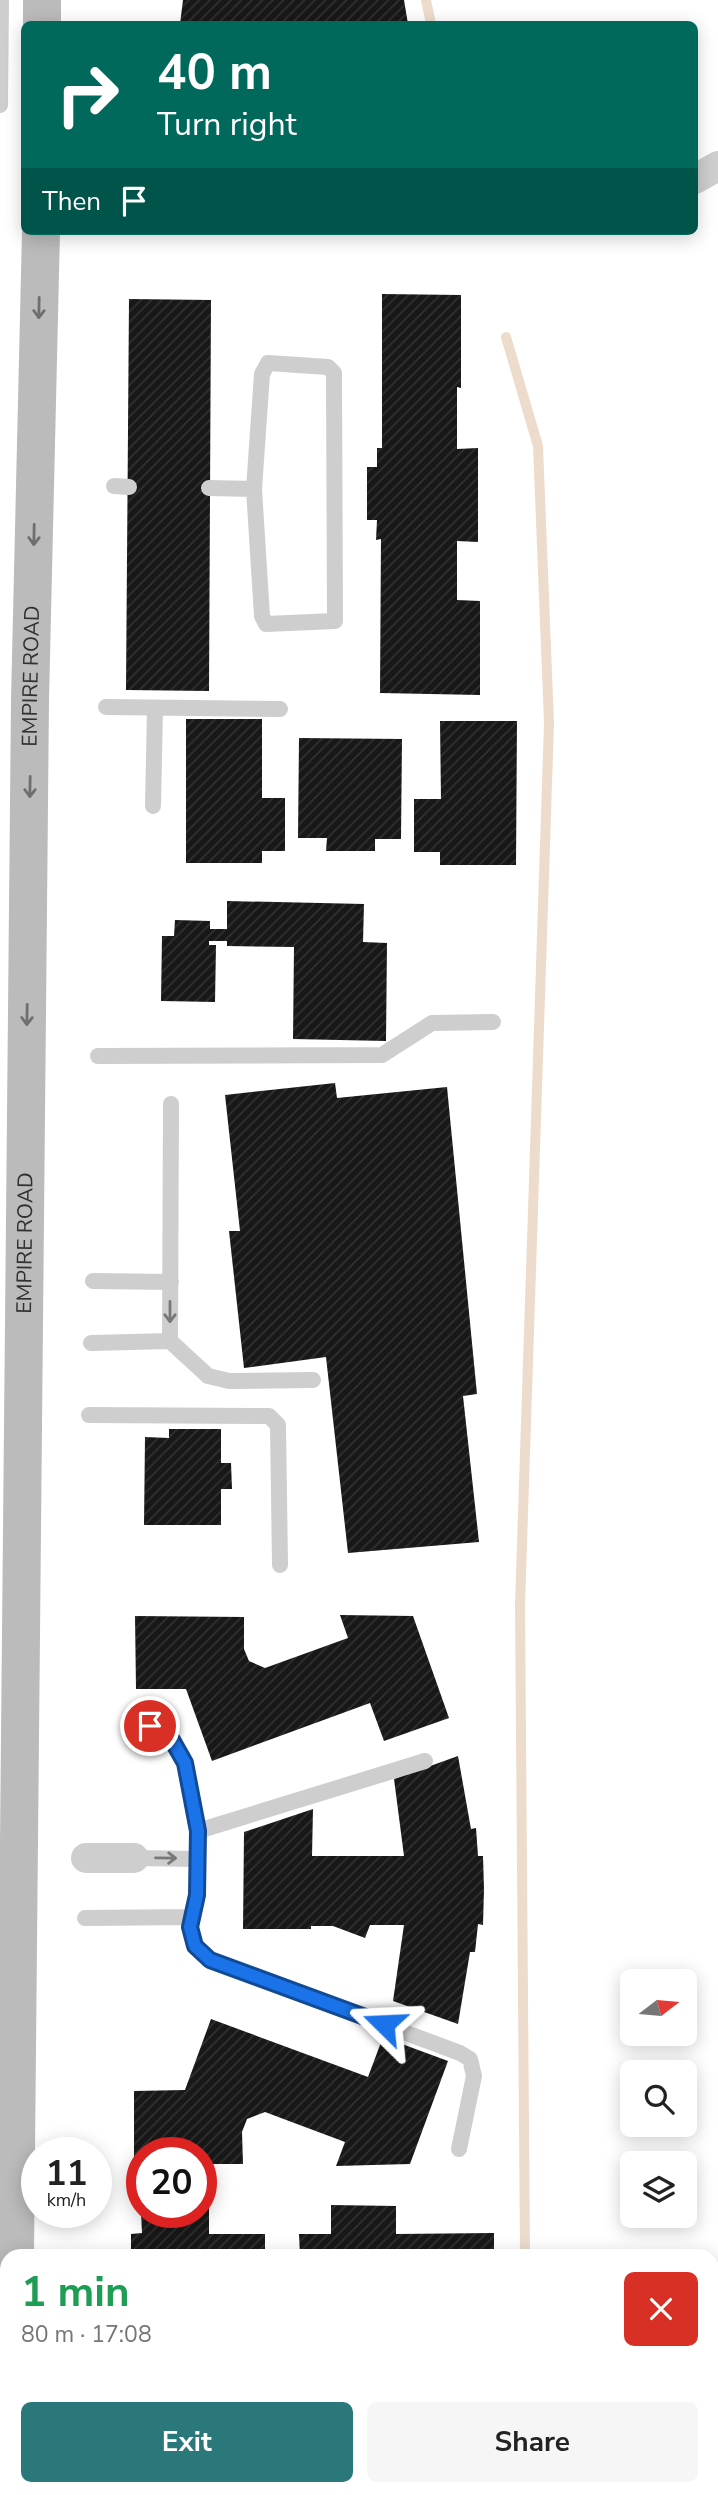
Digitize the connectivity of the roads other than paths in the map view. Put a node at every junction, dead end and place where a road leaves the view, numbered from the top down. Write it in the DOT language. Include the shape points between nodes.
graph roads {
  1 [pos="1,0"];
  2 [pos="42,0"];
  3 [pos="41,21"];
  4 [pos="0,105"];
  5 [pos="718,166"];
  6 [pos="698,177"];
  7 [pos="41,235"];
  8 [pos="209,488"];
  9 [pos="254,489"];
  10 [pos="106,707"];
  11 [pos="155,708"];
  12 [pos="280,709"];
  13 [pos="153,806"];
  14 [pos="493,1023"];
  15 [pos="98,1056"];
  16 [pos="171,1104"];
  17 [pos="93,1281"];
  18 [pos="170,1282"];
  19 [pos="170,1341"];
  20 [pos="91,1343"];
  21 [pos="313,1380"];
  22 [pos="89,1415"];
  23 [pos="280,1565"];
  24 [pos="150,1726"];
  25 [pos="425,1762"];
  26 [pos="198,1831"];
  27 [pos="86,1858"];
  28 [pos="134,1858"];
  29 [pos="197,1859"];
  30 [pos="193,1917"];
  31 [pos="85,1918"];
  32 [pos="459,2149"];
  33 [pos="15,2249"];
  1 -- 4 [label="lane"];
  2 -- 3 [label="main road"];
  5 -- 6 [label="street"];
  7 -- 33 [label="main road, EMPIRE ROAD, one-way" via="30,700"];
  8 -- 9 [label="lane"];
  9 -- 9 [label="lane" via="263,366 268,362 328,367 336,383 335,621 266,624 259,604"];
  10 -- 11 [label="lane"];
  11 -- 12 [label="lane"];
  11 -- 13 [label="lane"];
  14 -- 15 [label="lane" via="432,1023 383,1055"];
  16 -- 18 [label="lane"];
  17 -- 18 [label="lane"];
  18 -- 19 [label="lane, one-way"];
  19 -- 20 [label="lane"];
  19 -- 21 [label="lane" via="208,1376 229,1381"];
  22 -- 23 [label="lane" via="269,1416 278,1425"];
  24 -- 26 [label="lane" via="172,1740 185,1763"];
  25 -- 26 [label="lane"];
  26 -- 29 [label="lane"];
  27 -- 28 [label="street"];
  28 -- 29 [label="lane, one-way"];
  29 -- 30 [label="lane"];
  30 -- 31 [label="lane"];
  30 -- 32 [label="lane" via="190,1927 195,1946 210,1960 470,2059 474,2076"];
}
